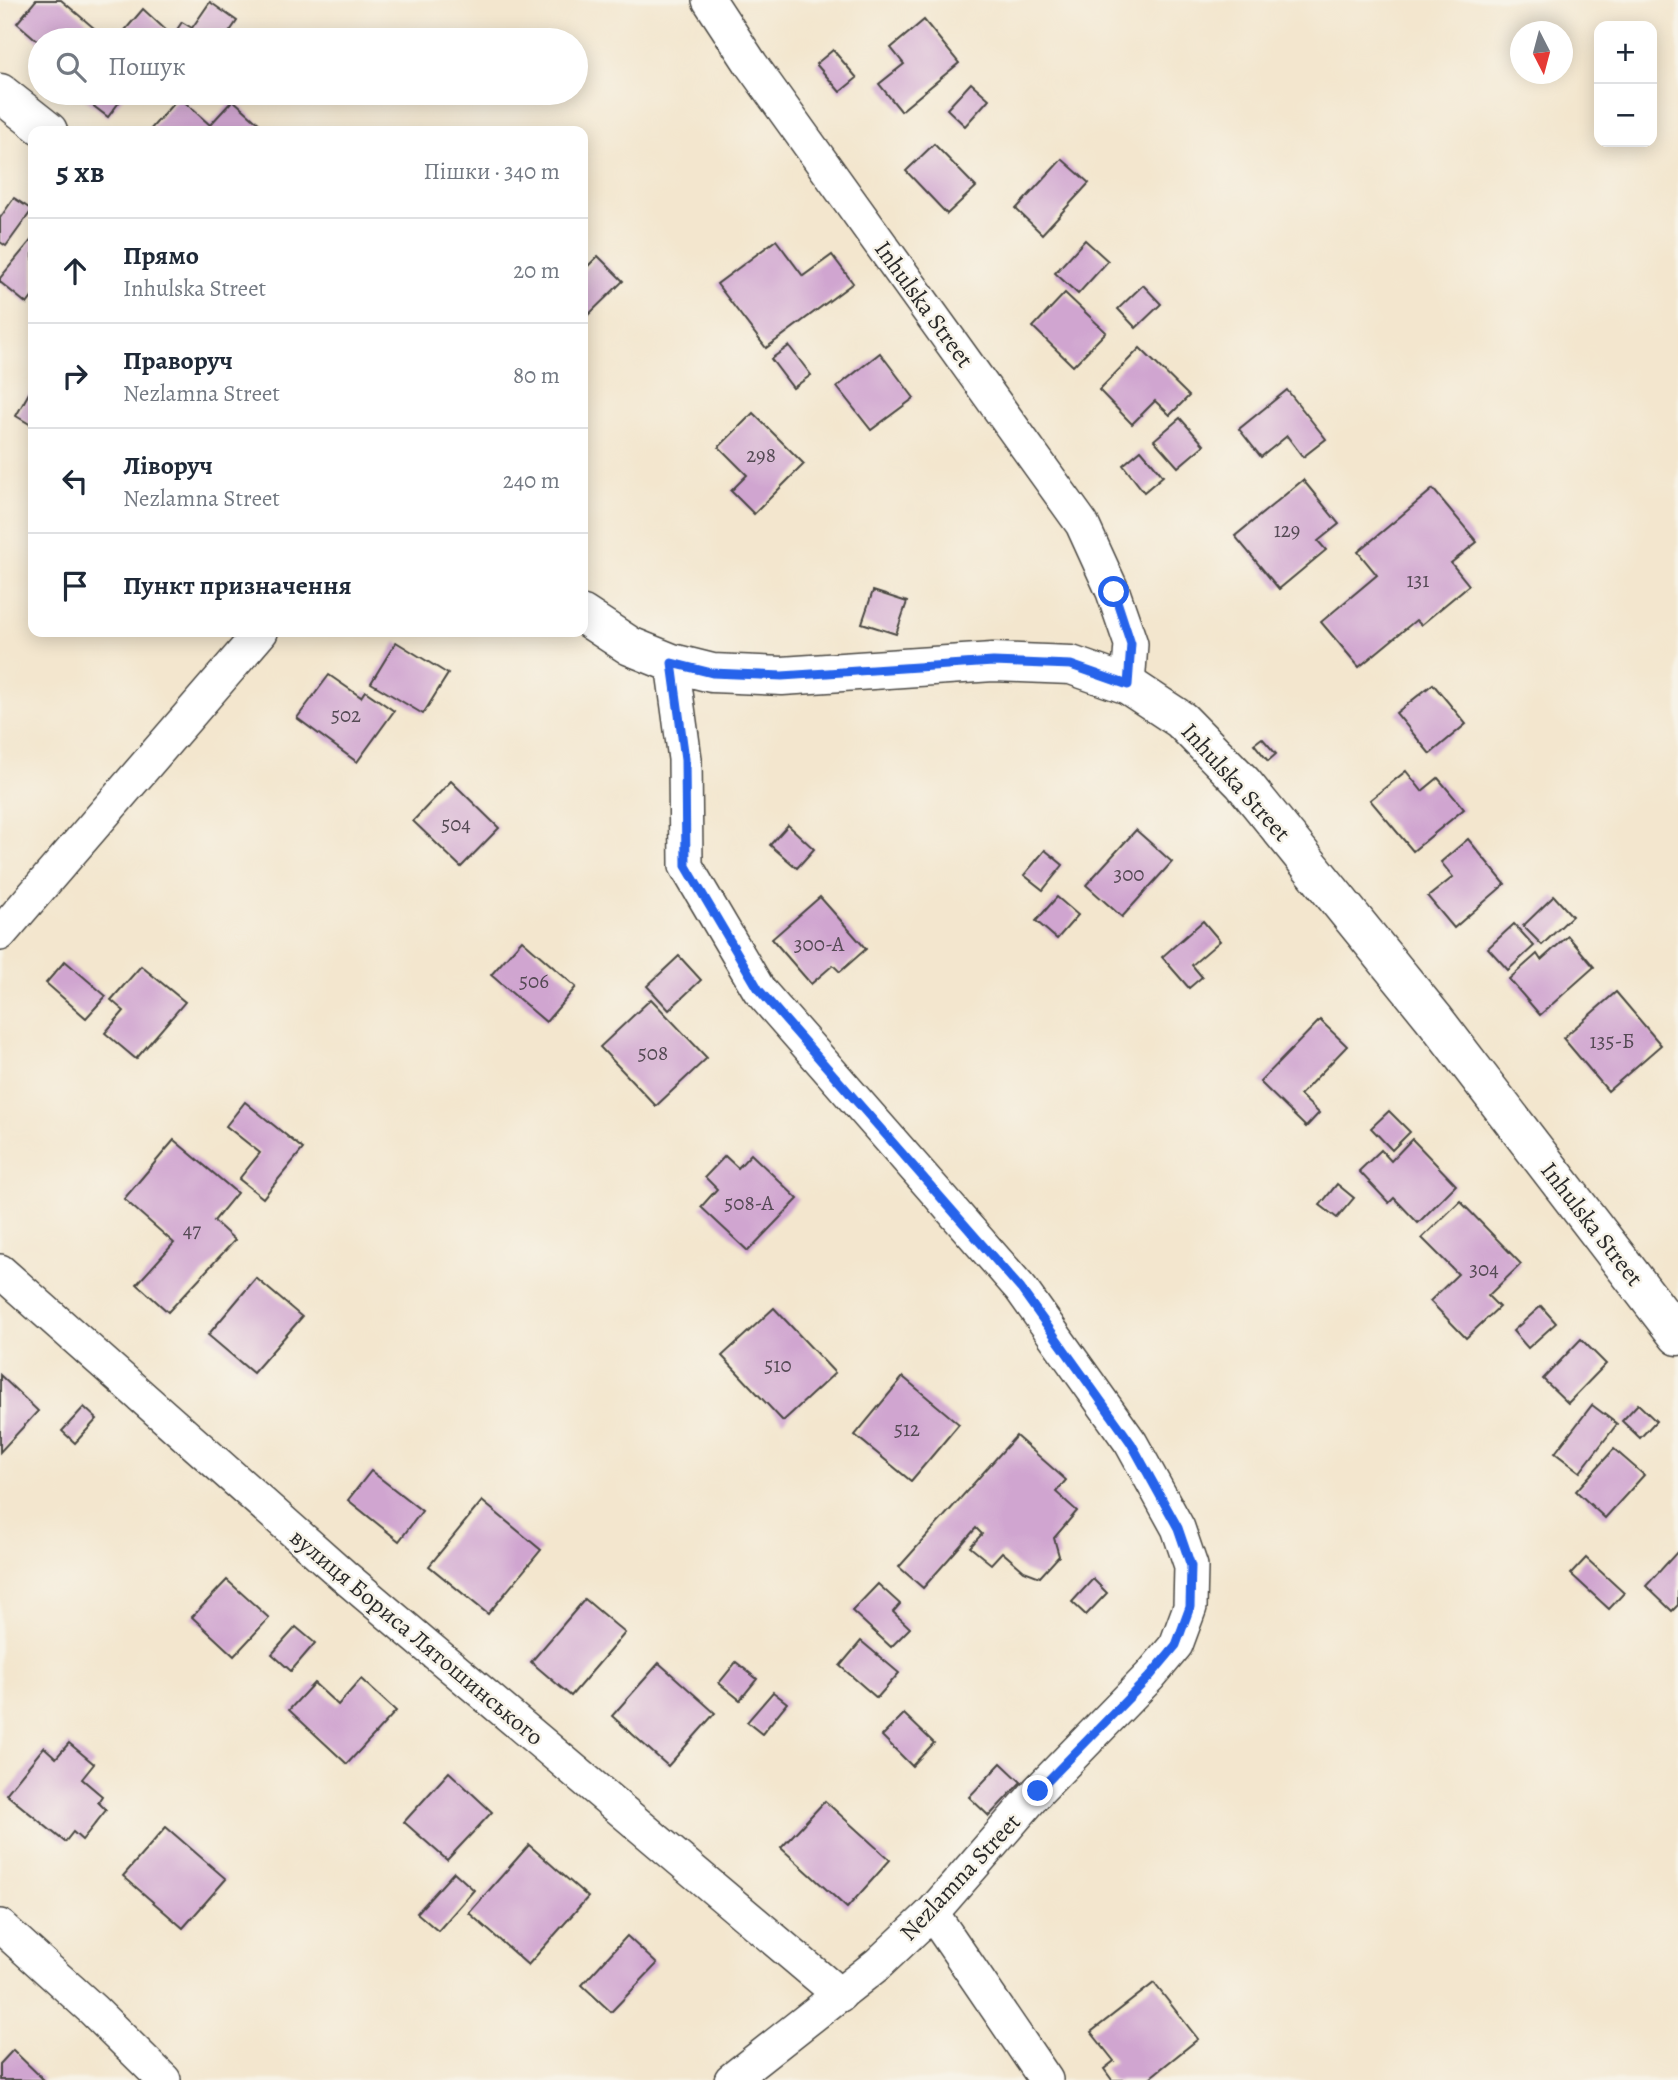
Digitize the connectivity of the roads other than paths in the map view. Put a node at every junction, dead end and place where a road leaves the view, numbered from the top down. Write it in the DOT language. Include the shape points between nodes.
graph roads {
  1 [pos="709,0"];
  2 [pos="0,93"];
  3 [pos="41,126"];
  4 [pos="588,618"];
  5 [pos="257,637"];
  6 [pos="672,663"];
  7 [pos="1128,685"];
  8 [pos="0,934"];
  9 [pos="0,1271"];
  10 [pos="1678,1336"];
  11 [pos="932,1913"];
  12 [pos="0,1926"];
  13 [pos="840,1995"];
  14 [pos="164,2080"];
  15 [pos="731,2080"];
  16 [pos="1046,2080"];
  1 -- 7 [label="street, Inhulska Street" via="1082,524 1114,592 1131,644"];
  2 -- 3 [label="street"];
  4 -- 6 [label="street" via="630,646"];
  5 -- 8 [label="street"];
  6 -- 7 [label="street" via="712,673 782,676 993,662 1071,665"];
  6 -- 11 [label="street, Nezlamna Street" via="685,759 686,866 759,990 1021,1289 1131,1443 1178,1528 1191,1566 1190,1607 1176,1645 1038,1791"];
  7 -- 10 [label="street, Inhulska Street" via="1181,720 1243,783 1436,1021"];
  9 -- 13 [label="street, вулиця Бориса Лятошинського" via="344,1576"];
  11 -- 13 [label="street, Nezlamna Street"];
  11 -- 16 [label="street"];
  12 -- 14 [label="street"];
  13 -- 15 [label="street, Nezlamna Street"];
}
